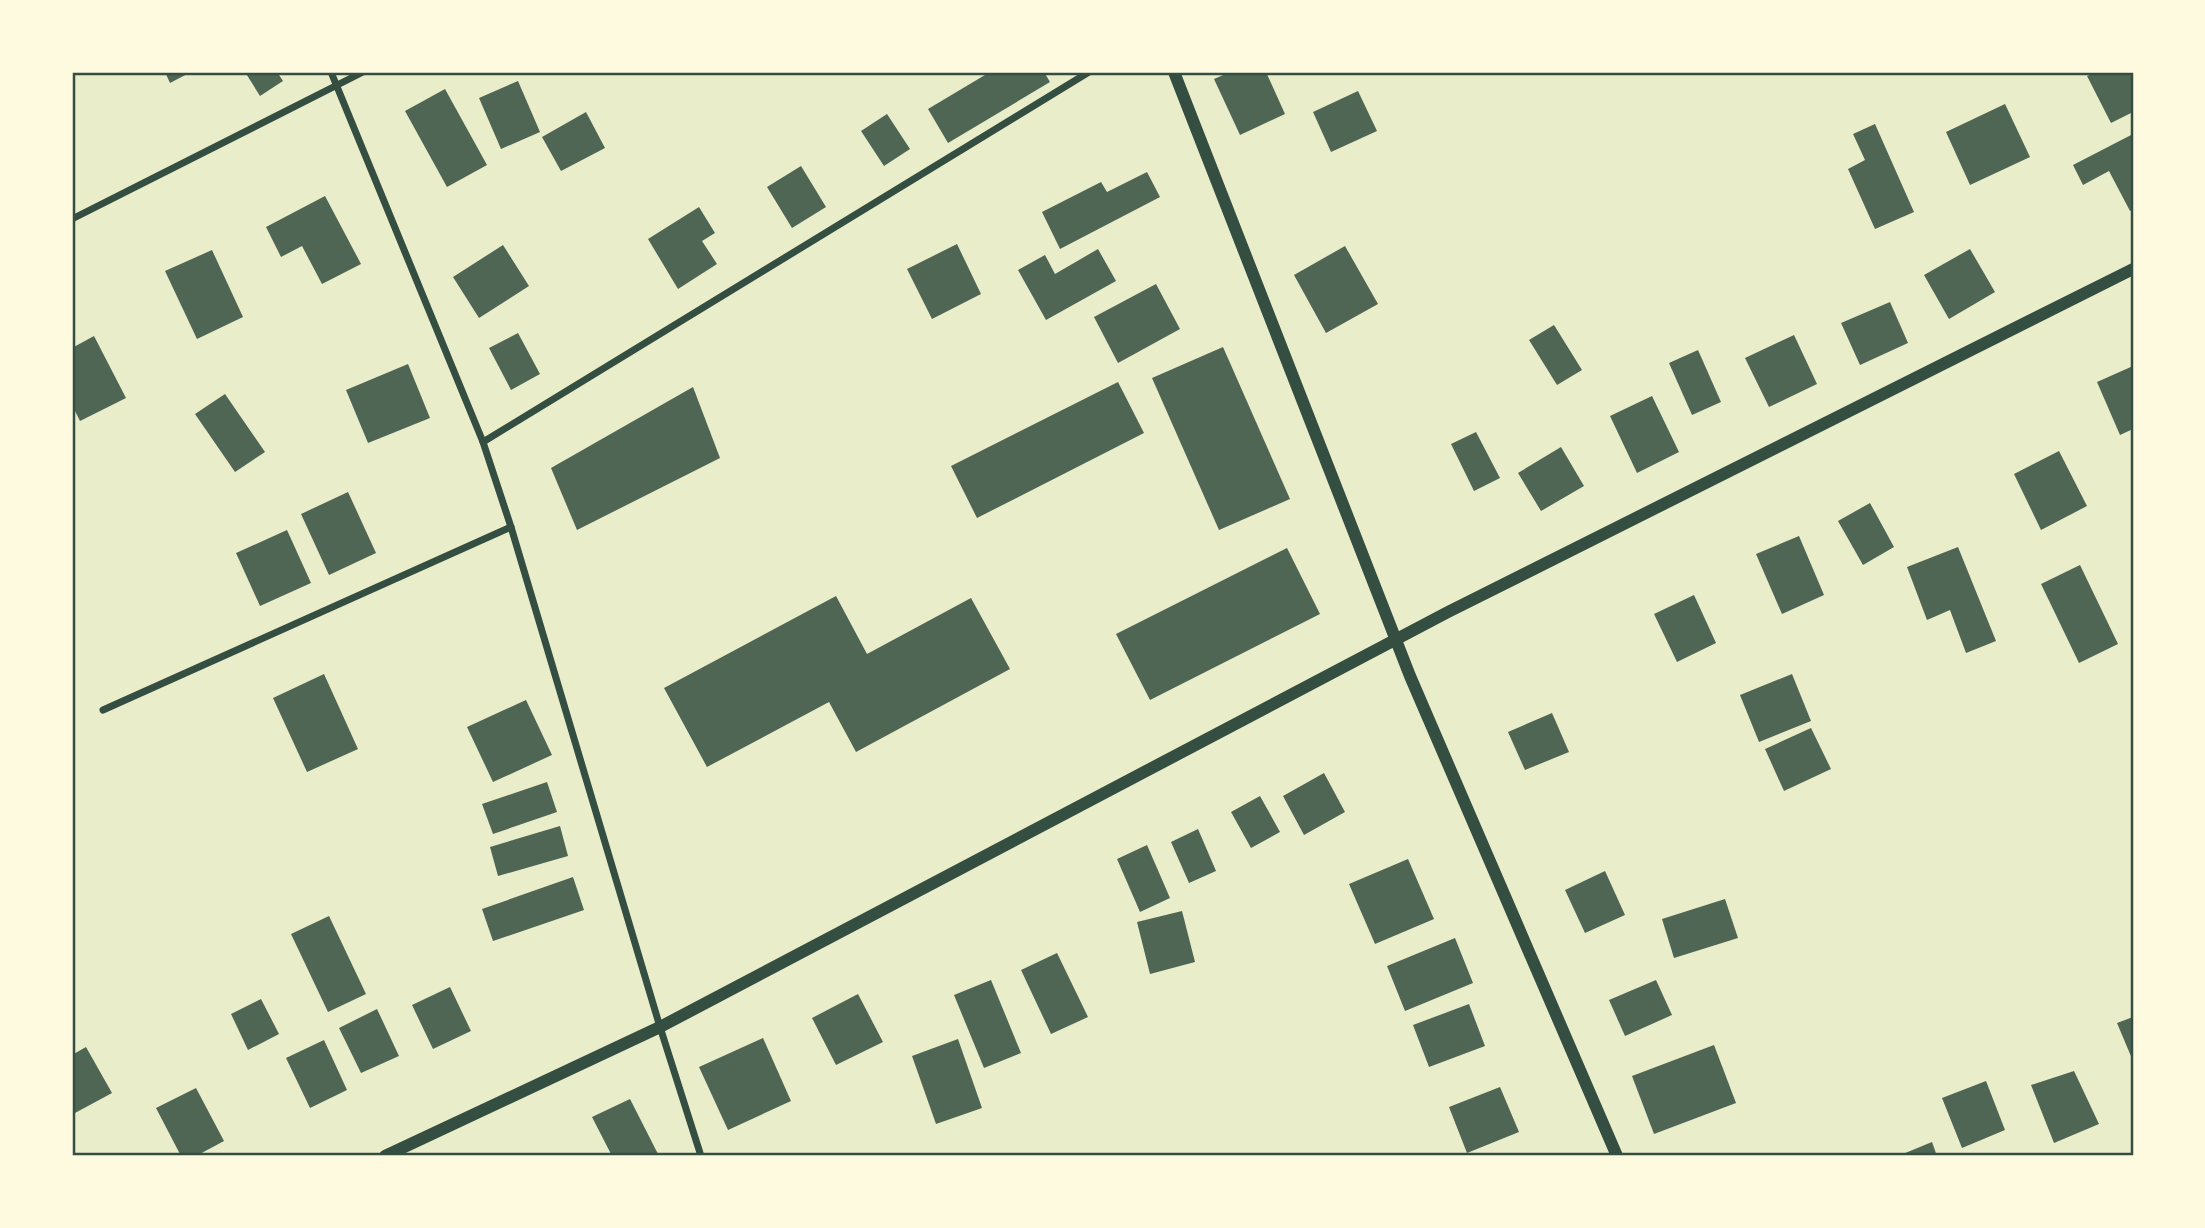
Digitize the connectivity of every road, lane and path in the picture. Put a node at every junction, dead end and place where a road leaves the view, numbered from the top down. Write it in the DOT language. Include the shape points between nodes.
graph roads {
  1 [pos="331,72"];
  2 [pos="363,72"];
  3 [pos="1089,72"];
  4 [pos="1174,72"];
  5 [pos="336,86"];
  6 [pos="72,219"];
  7 [pos="2133,269"];
  8 [pos="483,442"];
  9 [pos="511,527"];
  10 [pos="1397,639"];
  11 [pos="103,710"];
  12 [pos="660,1027"];
  13 [pos="385,1156"];
  14 [pos="701,1156"];
  15 [pos="1617,1156"];
  1 -- 5 [label="street"];
  2 -- 5 [label="street"];
  3 -- 8 [label="street"];
  4 -- 10 [label="street"];
  5 -- 6 [label="street"];
  5 -- 8 [label="street"];
  7 -- 10 [label="street"];
  8 -- 9 [label="street"];
  9 -- 11 [label="street"];
  9 -- 12 [label="street"];
  10 -- 12 [label="street"];
  10 -- 15 [label="street"];
  12 -- 13 [label="street"];
  12 -- 14 [label="street"];
}
